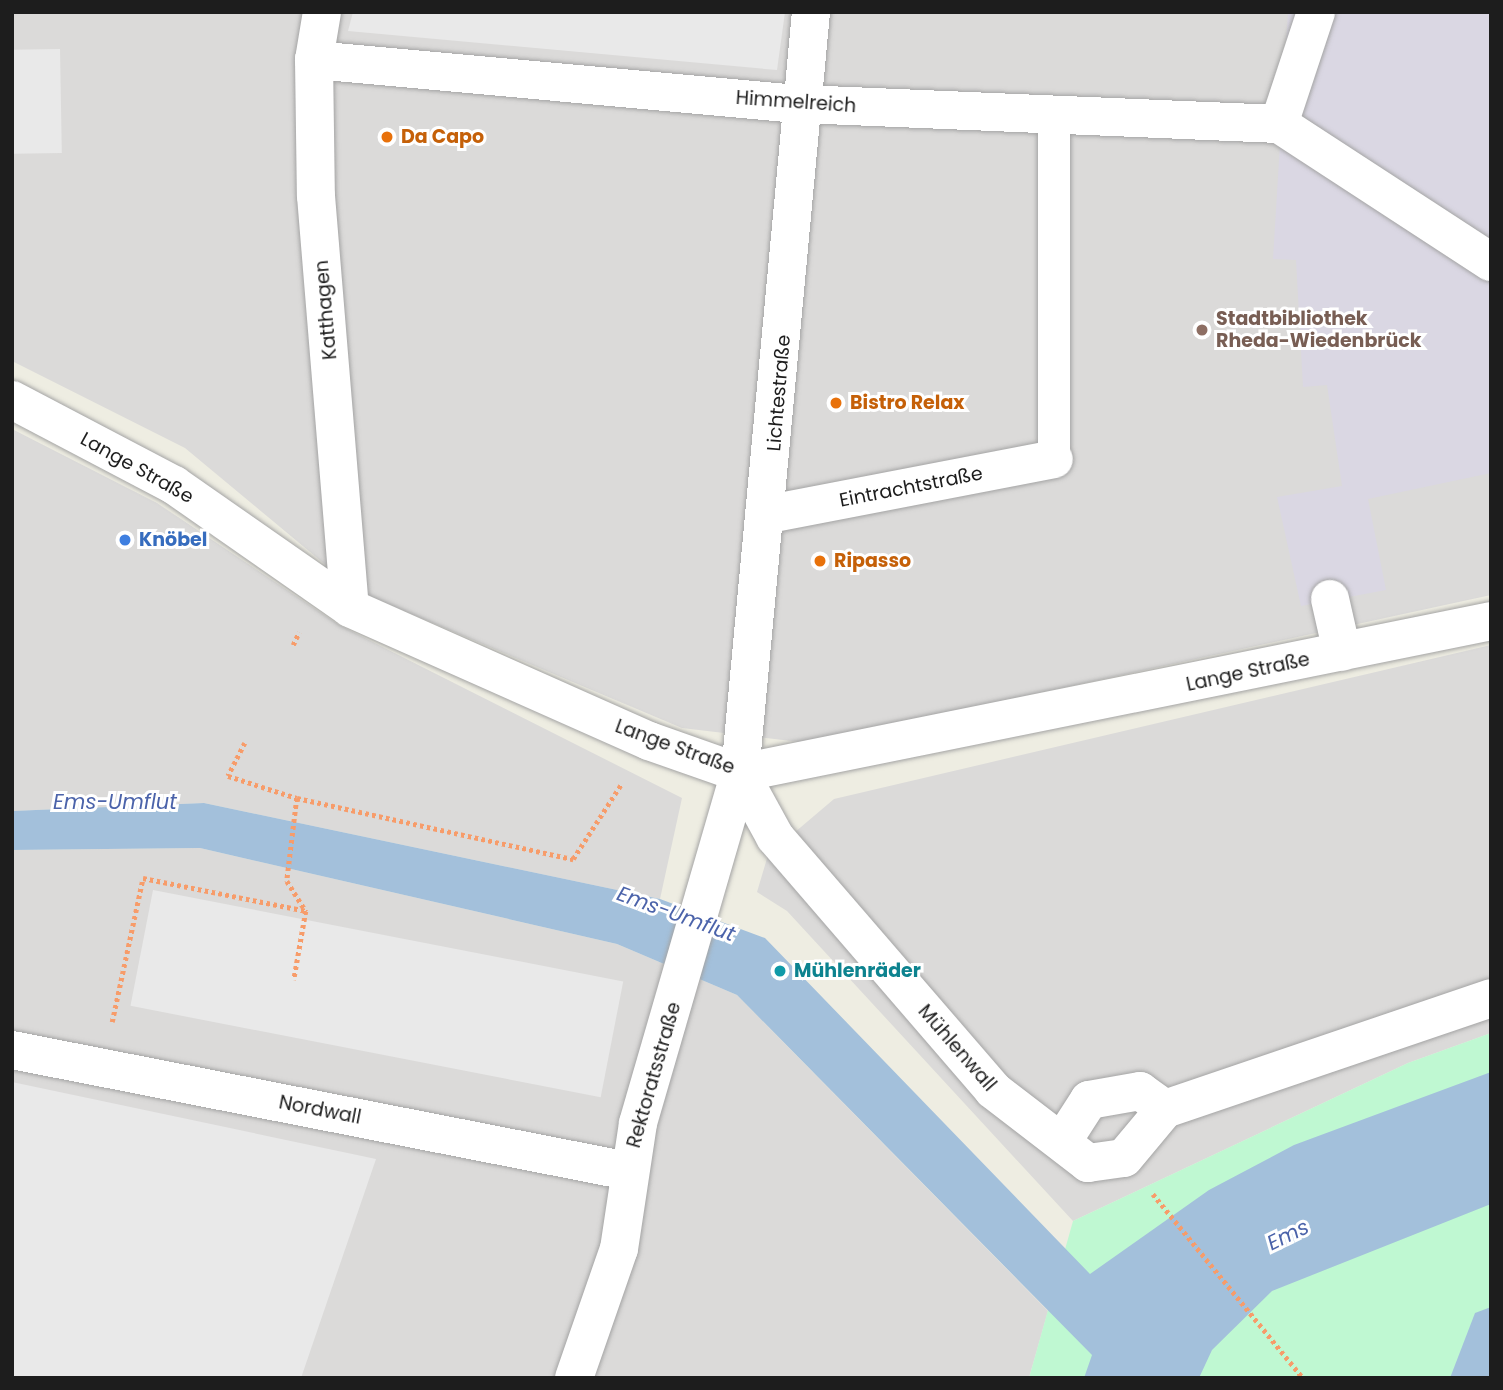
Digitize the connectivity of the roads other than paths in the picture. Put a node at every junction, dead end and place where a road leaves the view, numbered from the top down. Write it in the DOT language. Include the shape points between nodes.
graph roads {
  1 [pos="323,12"];
  2 [pos="811,12"];
  3 [pos="1316,12"];
  4 [pos="314,60"];
  5 [pos="802,104"];
  6 [pos="1054,115"];
  7 [pos="1279,124"];
  8 [pos="1491,262"];
  9 [pos="12,400"];
  10 [pos="1054,459"];
  11 [pos="769,514"];
  12 [pos="1330,599"];
  13 [pos="350,607"];
  14 [pos="1491,621"];
  15 [pos="1342,652"];
  16 [pos="740,773"];
  17 [pos="1491,998"];
  18 [pos="12,1050"];
  19 [pos="1165,1108"];
  20 [pos="1062,1142"];
  21 [pos="628,1171"];
  22 [pos="574,1378"];
  1 -- 4 [label="street, Katthagen"];
  2 -- 5 [label="street, Lichtestraße"];
  3 -- 7 [label="street"];
  4 -- 5 [label="street, Himmelreich"];
  4 -- 13 [label="street, Katthagen" via="316,196"];
  5 -- 6 [label="street, Himmelreich"];
  5 -- 11 [label="street, Lichtestraße"];
  6 -- 7 [label="street, Himmelreich"];
  6 -- 10 [label="lane"];
  7 -- 8 [label="street"];
  9 -- 13 [label="street, Lange Straße" via="174,485"];
  10 -- 11 [label="street, Eintrachtstraße"];
  11 -- 16 [label="street, Lichtestraße"];
  12 -- 15 [label="street"];
  13 -- 16 [label="street, Lange Straße" via="649,741"];
  14 -- 15 [label="street, Lange Straße"];
  15 -- 16 [label="street, Lange Straße"];
  16 -- 20 [label="street, Mühlenwall" via="775,837 993,1090"];
  16 -- 21 [label="street, Rektoratsstraße"];
  17 -- 19 [label="street"];
  18 -- 21 [label="street, Nordwall"];
  19 -- 20 [label="street" via="1140,1091 1090,1100"];
  19 -- 20 [label="street, Mühlenwall" via="1124,1158 1088,1163"];
  21 -- 22 [label="street, Rektoratsstraße" via="619,1249"];
}
